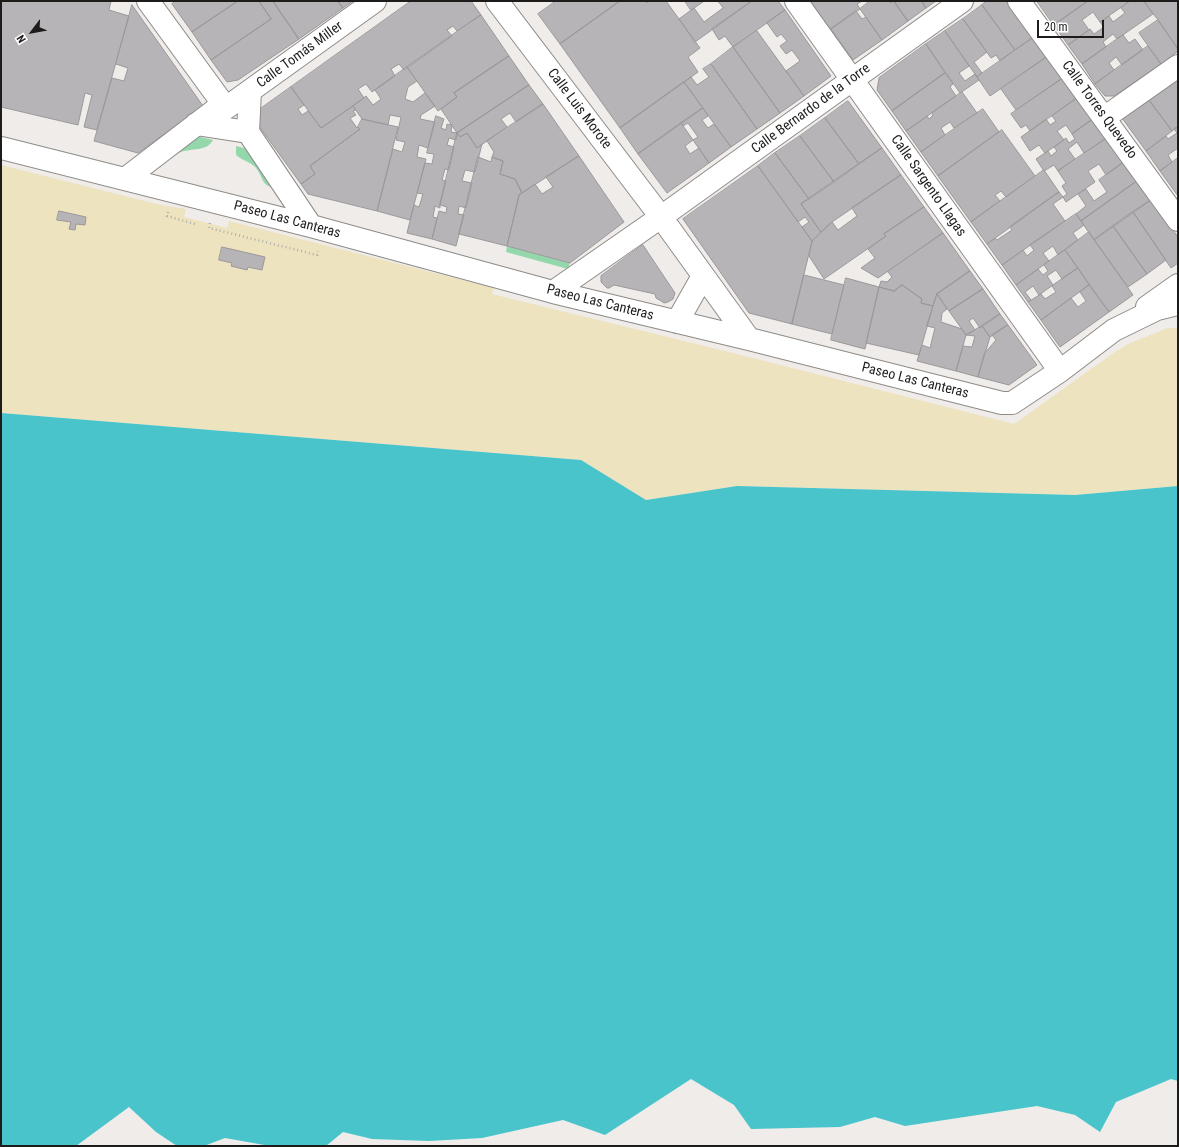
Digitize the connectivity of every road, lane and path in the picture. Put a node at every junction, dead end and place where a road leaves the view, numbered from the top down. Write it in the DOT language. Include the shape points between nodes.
graph roads {
  1 [pos="148,1"];
  2 [pos="375,1"];
  3 [pos="497,1"];
  4 [pos="796,1"];
  5 [pos="962,1"];
  6 [pos="1019,1"];
  7 [pos="1178,66"];
  8 [pos="853,80"];
  9 [pos="250,91"];
  10 [pos="224,106"];
  11 [pos="1104,118"];
  12 [pos="196,124"];
  13 [pos="248,132"];
  14 [pos="1,148"];
  15 [pos="125,179"];
  16 [pos="661,217"];
  17 [pos="1178,220"];
  18 [pos="311,226"];
  19 [pos="703,276"];
  20 [pos="1178,285"];
  21 [pos="553,292"];
  22 [pos="1178,304"];
  23 [pos="677,322"];
  24 [pos="1114,330"];
  25 [pos="749,339"];
  26 [pos="1060,370"];
  1 -- 10 [label="street"];
  2 -- 9 [label="street, Calle Tomás Miller"];
  3 -- 16 [label="street, Calle Luis Morote"];
  4 -- 8 [label="street, Calle Sargento Llagas"];
  5 -- 8 [label="street, Calle Bernardo de la Torre"];
  6 -- 11 [label="street, Calle Torres Quevedo"];
  7 -- 11 [label="street"];
  8 -- 16 [label="street, Calle Bernardo de la Torre"];
  8 -- 26 [label="street, Calle Sargento Llagas"];
  9 -- 10 [label="street, Calle Tomás Miller"];
  9 -- 13 [label="street"];
  10 -- 12 [label="street, Calle Tomás Miller"];
  11 -- 17 [label="street, Calle Torres Quevedo"];
  12 -- 13 [label="street"];
  12 -- 15 [label="street, Calle Tomás Miller"];
  13 -- 18 [label="street"];
  14 -- 15 [label="street, Paseo Las Canteras"];
  15 -- 18 [label="street, Paseo Las Canteras"];
  16 -- 19 [label="street, Calle Luis Morote"];
  16 -- 21 [label="street, Calle Bernardo de la Torre"];
  18 -- 21 [label="street, Paseo Las Canteras"];
  19 -- 23 [label="street"];
  19 -- 25 [label="street, Calle Luis Morote"];
  20 -- 24 [label="street"];
  21 -- 23 [label="street, Paseo Las Canteras"];
  22 -- 24 [label="street, Paseo Las Canteras" via="1157,308"];
  23 -- 25 [label="street, Paseo Las Canteras"];
  24 -- 26 [label="street, Paseo Las Canteras"];
  25 -- 26 [label="street, Paseo Las Canteras" via="1002,404 1012,403"];
}
